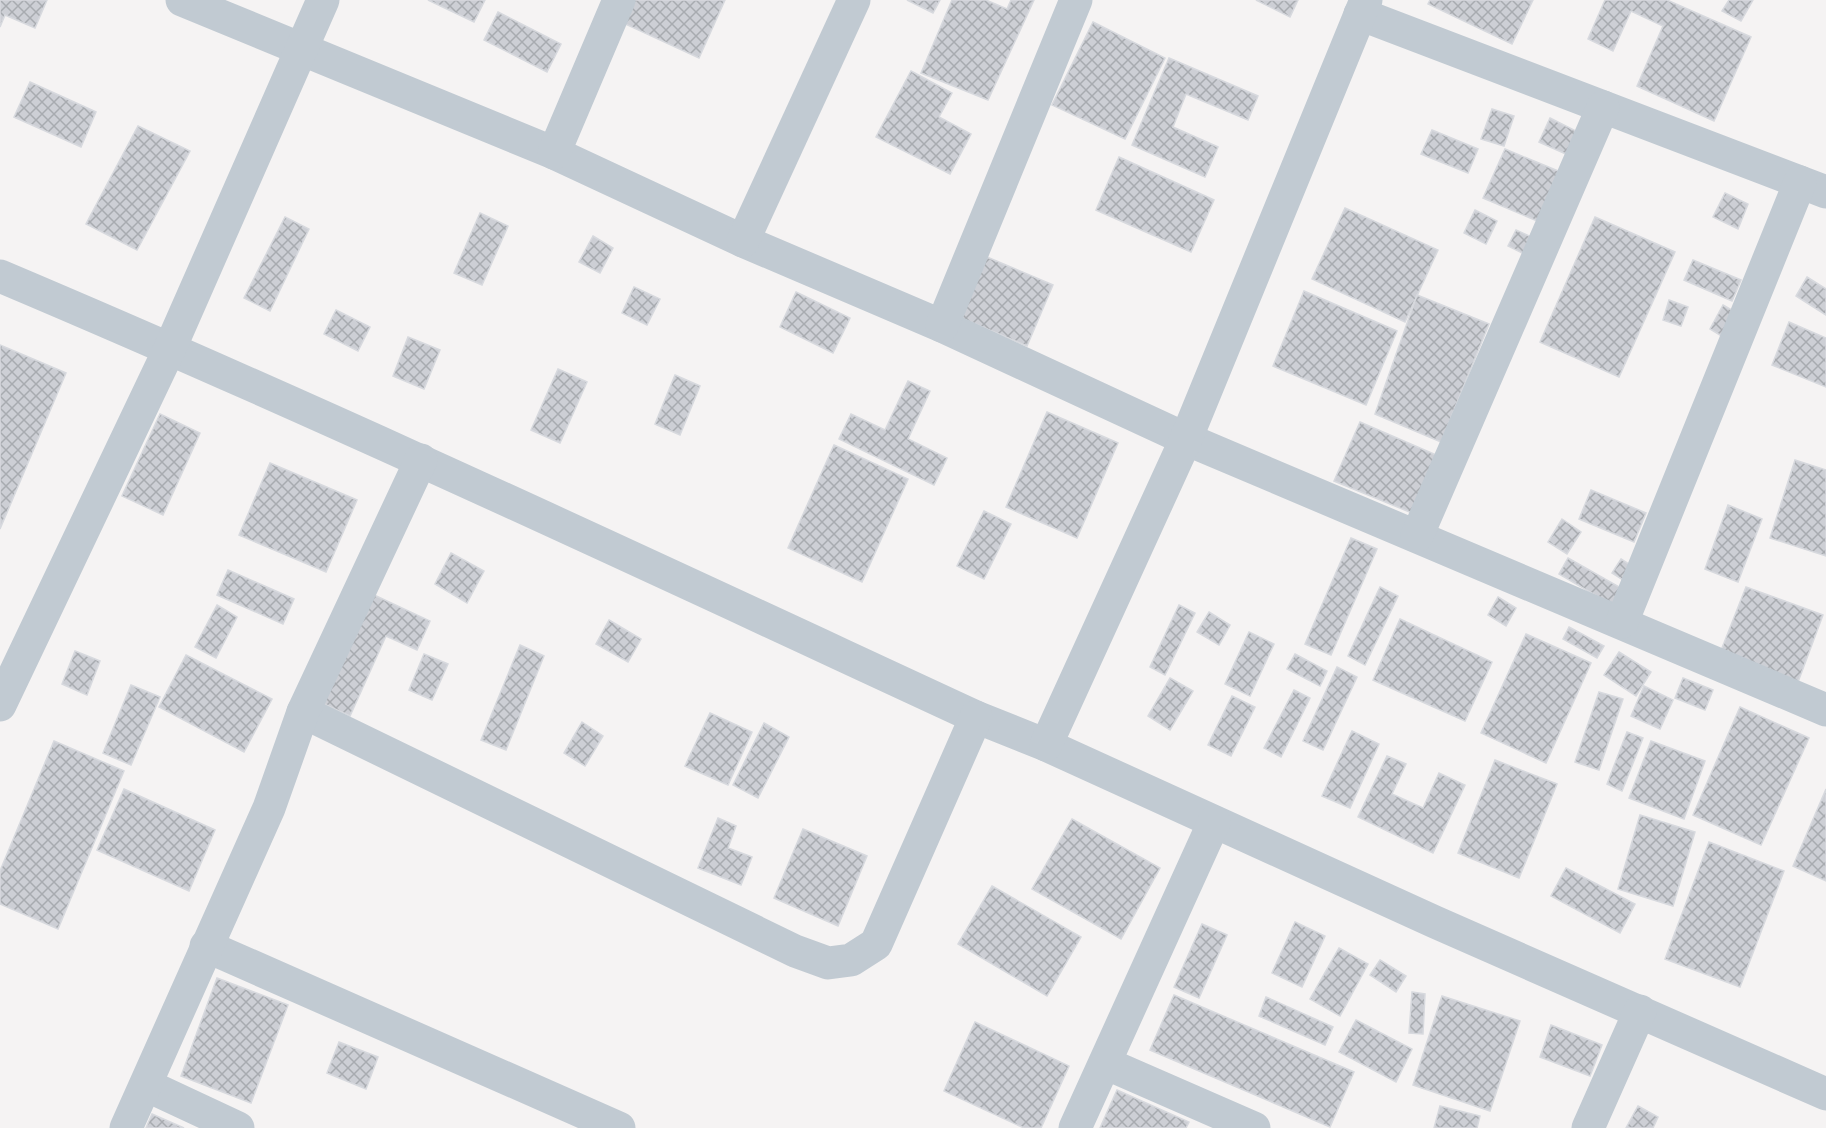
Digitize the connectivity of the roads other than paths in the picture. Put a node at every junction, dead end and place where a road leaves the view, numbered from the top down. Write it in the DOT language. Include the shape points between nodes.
graph roads {
  1 [pos="182,0"];
  2 [pos="323,0"];
  3 [pos="619,0"];
  4 [pos="854,0"];
  5 [pos="1076,0"];
  6 [pos="1363,7"];
  7 [pos="302,48"];
  8 [pos="1603,107"];
  9 [pos="554,153"];
  10 [pos="1813,187"];
  11 [pos="743,241"];
  12 [pos="0,276"];
  13 [pos="942,326"];
  14 [pos="170,348"];
  15 [pos="1186,439"];
  16 [pos="421,460"];
  17 [pos="1418,536"];
  18 [pos="1622,622"];
  19 [pos="0,705"];
  20 [pos="1825,707"];
  21 [pos="303,712"];
  22 [pos="976,717"];
  23 [pos="1046,745"];
  24 [pos="1214,822"];
  25 [pos="206,946"];
  26 [pos="1640,1011"];
  27 [pos="1105,1063"];
  28 [pos="146,1085"];
  29 [pos="1826,1094"];
  30 [pos="126,1128"];
  31 [pos="238,1128"];
  32 [pos="619,1128"];
  33 [pos="1076,1128"];
  34 [pos="1254,1128"];
  35 [pos="1588,1128"];
  1 -- 7 [label="street"];
  2 -- 7 [label="street"];
  3 -- 9 [label="street"];
  4 -- 11 [label="street"];
  5 -- 13 [label="street"];
  6 -- 8 [label="street"];
  6 -- 15 [label="street"];
  7 -- 9 [label="street"];
  7 -- 14 [label="street"];
  8 -- 10 [label="street"];
  8 -- 17 [label="street"];
  9 -- 11 [label="street"];
  10 -- 18 [label="street"];
  11 -- 13 [label="street"];
  12 -- 14 [label="street"];
  13 -- 15 [label="street"];
  14 -- 16 [label="street"];
  14 -- 19 [label="street"];
  15 -- 17 [label="street"];
  15 -- 23 [label="street"];
  16 -- 21 [label="street"];
  16 -- 22 [label="street"];
  17 -- 18 [label="street"];
  18 -- 20 [label="street"];
  21 -- 22 [label="street" via="795,951 828,963 851,960 876,944"];
  21 -- 25 [label="street" via="269,808"];
  22 -- 23 [label="street"];
  23 -- 24 [label="street"];
  24 -- 26 [label="street"];
  24 -- 27 [label="street"];
  25 -- 28 [label="street"];
  25 -- 32 [label="street"];
  26 -- 29 [label="street"];
  26 -- 35 [label="street"];
  27 -- 33 [label="street"];
  27 -- 34 [label="street"];
  28 -- 30 [label="street"];
  28 -- 31 [label="street"];
}
